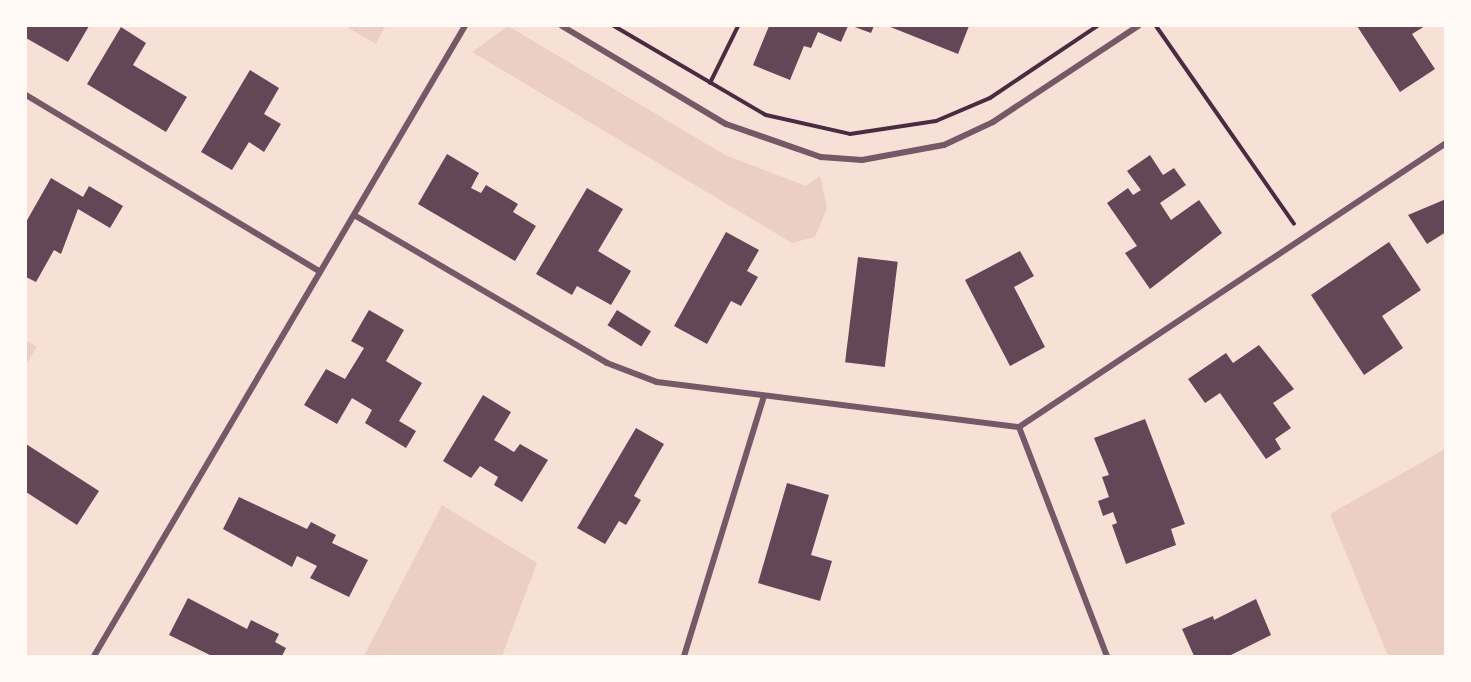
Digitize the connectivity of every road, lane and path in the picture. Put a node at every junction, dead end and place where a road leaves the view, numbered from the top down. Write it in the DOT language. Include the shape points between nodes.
graph roads {
  1 [pos="465,26"];
  2 [pos="561,26"];
  3 [pos="614,26"];
  4 [pos="738,26"];
  5 [pos="1097,26"];
  6 [pos="1138,26"];
  7 [pos="1156,26"];
  8 [pos="710,83"];
  9 [pos="26,95"];
  10 [pos="1446,144"];
  11 [pos="354,215"];
  12 [pos="1304,240"];
  13 [pos="320,272"];
  14 [pos="764,396"];
  15 [pos="1019,428"];
  16 [pos="94,657"];
  17 [pos="684,657"];
  18 [pos="1107,657"];
  1 -- 11 [label="street"];
  2 -- 6 [label="street" via="726,124 821,157 862,160 944,145 993,123"];
  3 -- 8 [label="path"];
  4 -- 8 [label="path"];
  5 -- 8 [label="path" via="990,98 936,121 893,131 850,134 808,128 766,114"];
  7 -- 12 [label="path"];
  9 -- 13 [label="street"];
  10 -- 12 [label="street"];
  11 -- 13 [label="street"];
  11 -- 14 [label="street" via="607,363 657,382"];
  12 -- 15 [label="street"];
  13 -- 16 [label="street"];
  14 -- 15 [label="street"];
  14 -- 17 [label="street"];
  15 -- 18 [label="street"];
}
